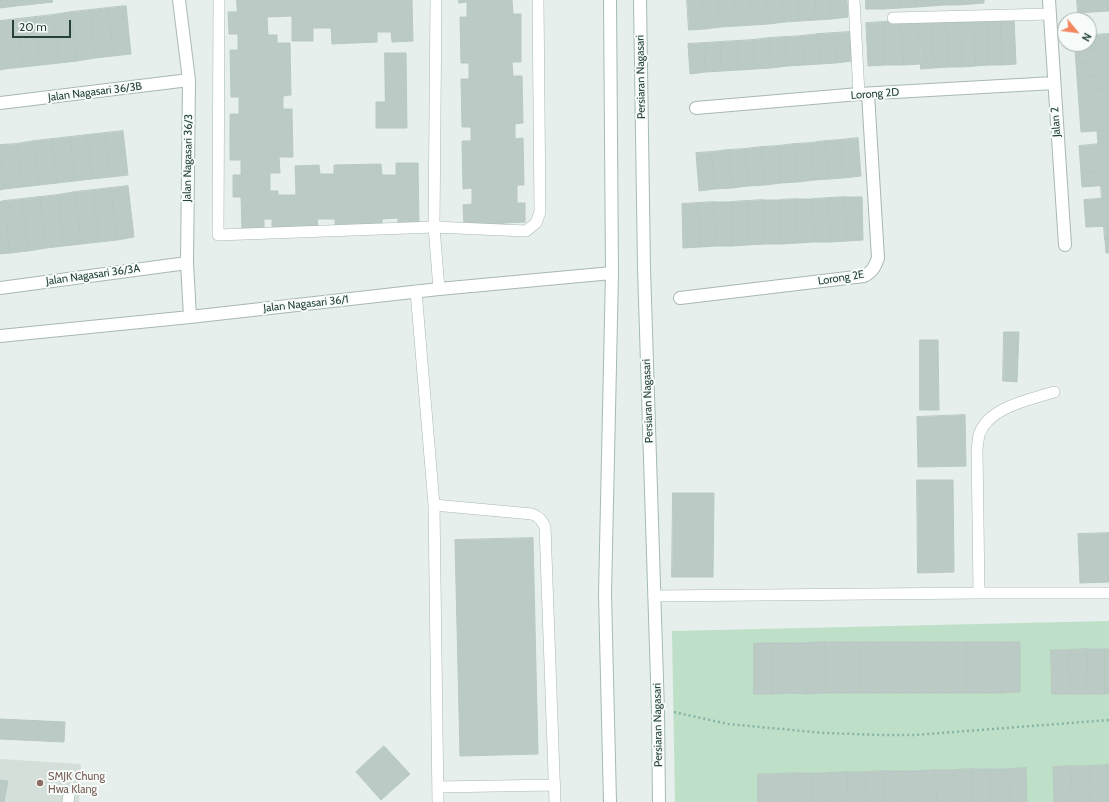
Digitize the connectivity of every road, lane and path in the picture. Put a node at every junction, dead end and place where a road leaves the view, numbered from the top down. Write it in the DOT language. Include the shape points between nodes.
graph roads {
  1 [pos="179,0"];
  2 [pos="219,0"];
  3 [pos="436,0"];
  4 [pos="538,0"];
  5 [pos="610,0"];
  6 [pos="640,0"];
  7 [pos="854,0"];
  8 [pos="1049,0"];
  9 [pos="1050,14"];
  10 [pos="893,18"];
  11 [pos="189,80"];
  12 [pos="1054,83"];
  13 [pos="864,94"];
  14 [pos="0,103"];
  15 [pos="696,108"];
  16 [pos="434,226"];
  17 [pos="1065,245"];
  18 [pos="187,263"];
  19 [pos="612,273"];
  20 [pos="0,288"];
  21 [pos="439,289"];
  22 [pos="416,291"];
  23 [pos="680,298"];
  24 [pos="190,317"];
  25 [pos="0,336"];
  26 [pos="1054,392"];
  27 [pos="434,505"];
  28 [pos="979,593"];
  29 [pos="1109,593"];
  30 [pos="654,596"];
  31 [pos="658,712"];
  32 [pos="1109,720"];
  33 [pos="555,785"];
  34 [pos="438,788"];
  35 [pos="438,802"];
  36 [pos="555,802"];
  37 [pos="610,802"];
  38 [pos="658,802"];
  1 -- 11 [label="street, Jalan Nagasari 36/3"];
  2 -- 16 [label="lane" via="218,236"];
  3 -- 16 [label="lane"];
  4 -- 16 [label="lane" via="540,212 536,223 526,231"];
  5 -- 19 [label="street"];
  6 -- 30 [label="street, Persiaran Nagasari" via="644,268"];
  7 -- 13 [label="lane"];
  8 -- 9 [label="street, Jalan 2"];
  9 -- 10 [label="lane"];
  9 -- 12 [label="street, Jalan 2"];
  11 -- 14 [label="street, Jalan Nagasari 36/3B"];
  11 -- 18 [label="street, Jalan Nagasari 36/3"];
  12 -- 13 [label="street, Lorong 2D"];
  12 -- 17 [label="street, Jalan 2"];
  13 -- 15 [label="street, Lorong 2D"];
  13 -- 23 [label="street, Lorong 2E" via="878,258 870,273 864,276"];
  16 -- 21 [label="lane"];
  18 -- 20 [label="street, Jalan Nagasari 36/3A"];
  18 -- 24 [label="street, Jalan Nagasari 36/3"];
  19 -- 21 [label="street, Jalan Nagasari 36/1"];
  19 -- 37 [label="street" via="605,594"];
  21 -- 22 [label="street, Jalan Nagasari 36/1"];
  22 -- 24 [label="street, Jalan Nagasari 36/1"];
  22 -- 27 [label="lane"];
  24 -- 25 [label="street, Jalan Nagasari 36/1"];
  26 -- 28 [label="lane" via="1017,403 999,412 989,420 979,435"];
  27 -- 33 [label="lane" via="532,514 543,521"];
  27 -- 34 [label="lane"];
  28 -- 29 [label="lane"];
  28 -- 30 [label="lane"];
  30 -- 31 [label="street, Persiaran Nagasari"];
  31 -- 32 [label="path" via="677,712 728,724 824,733 882,735 916,735"];
  31 -- 38 [label="street, Persiaran Nagasari"];
  33 -- 34 [label="lane"];
  33 -- 36 [label="lane"];
  34 -- 35 [label="lane"];
}
